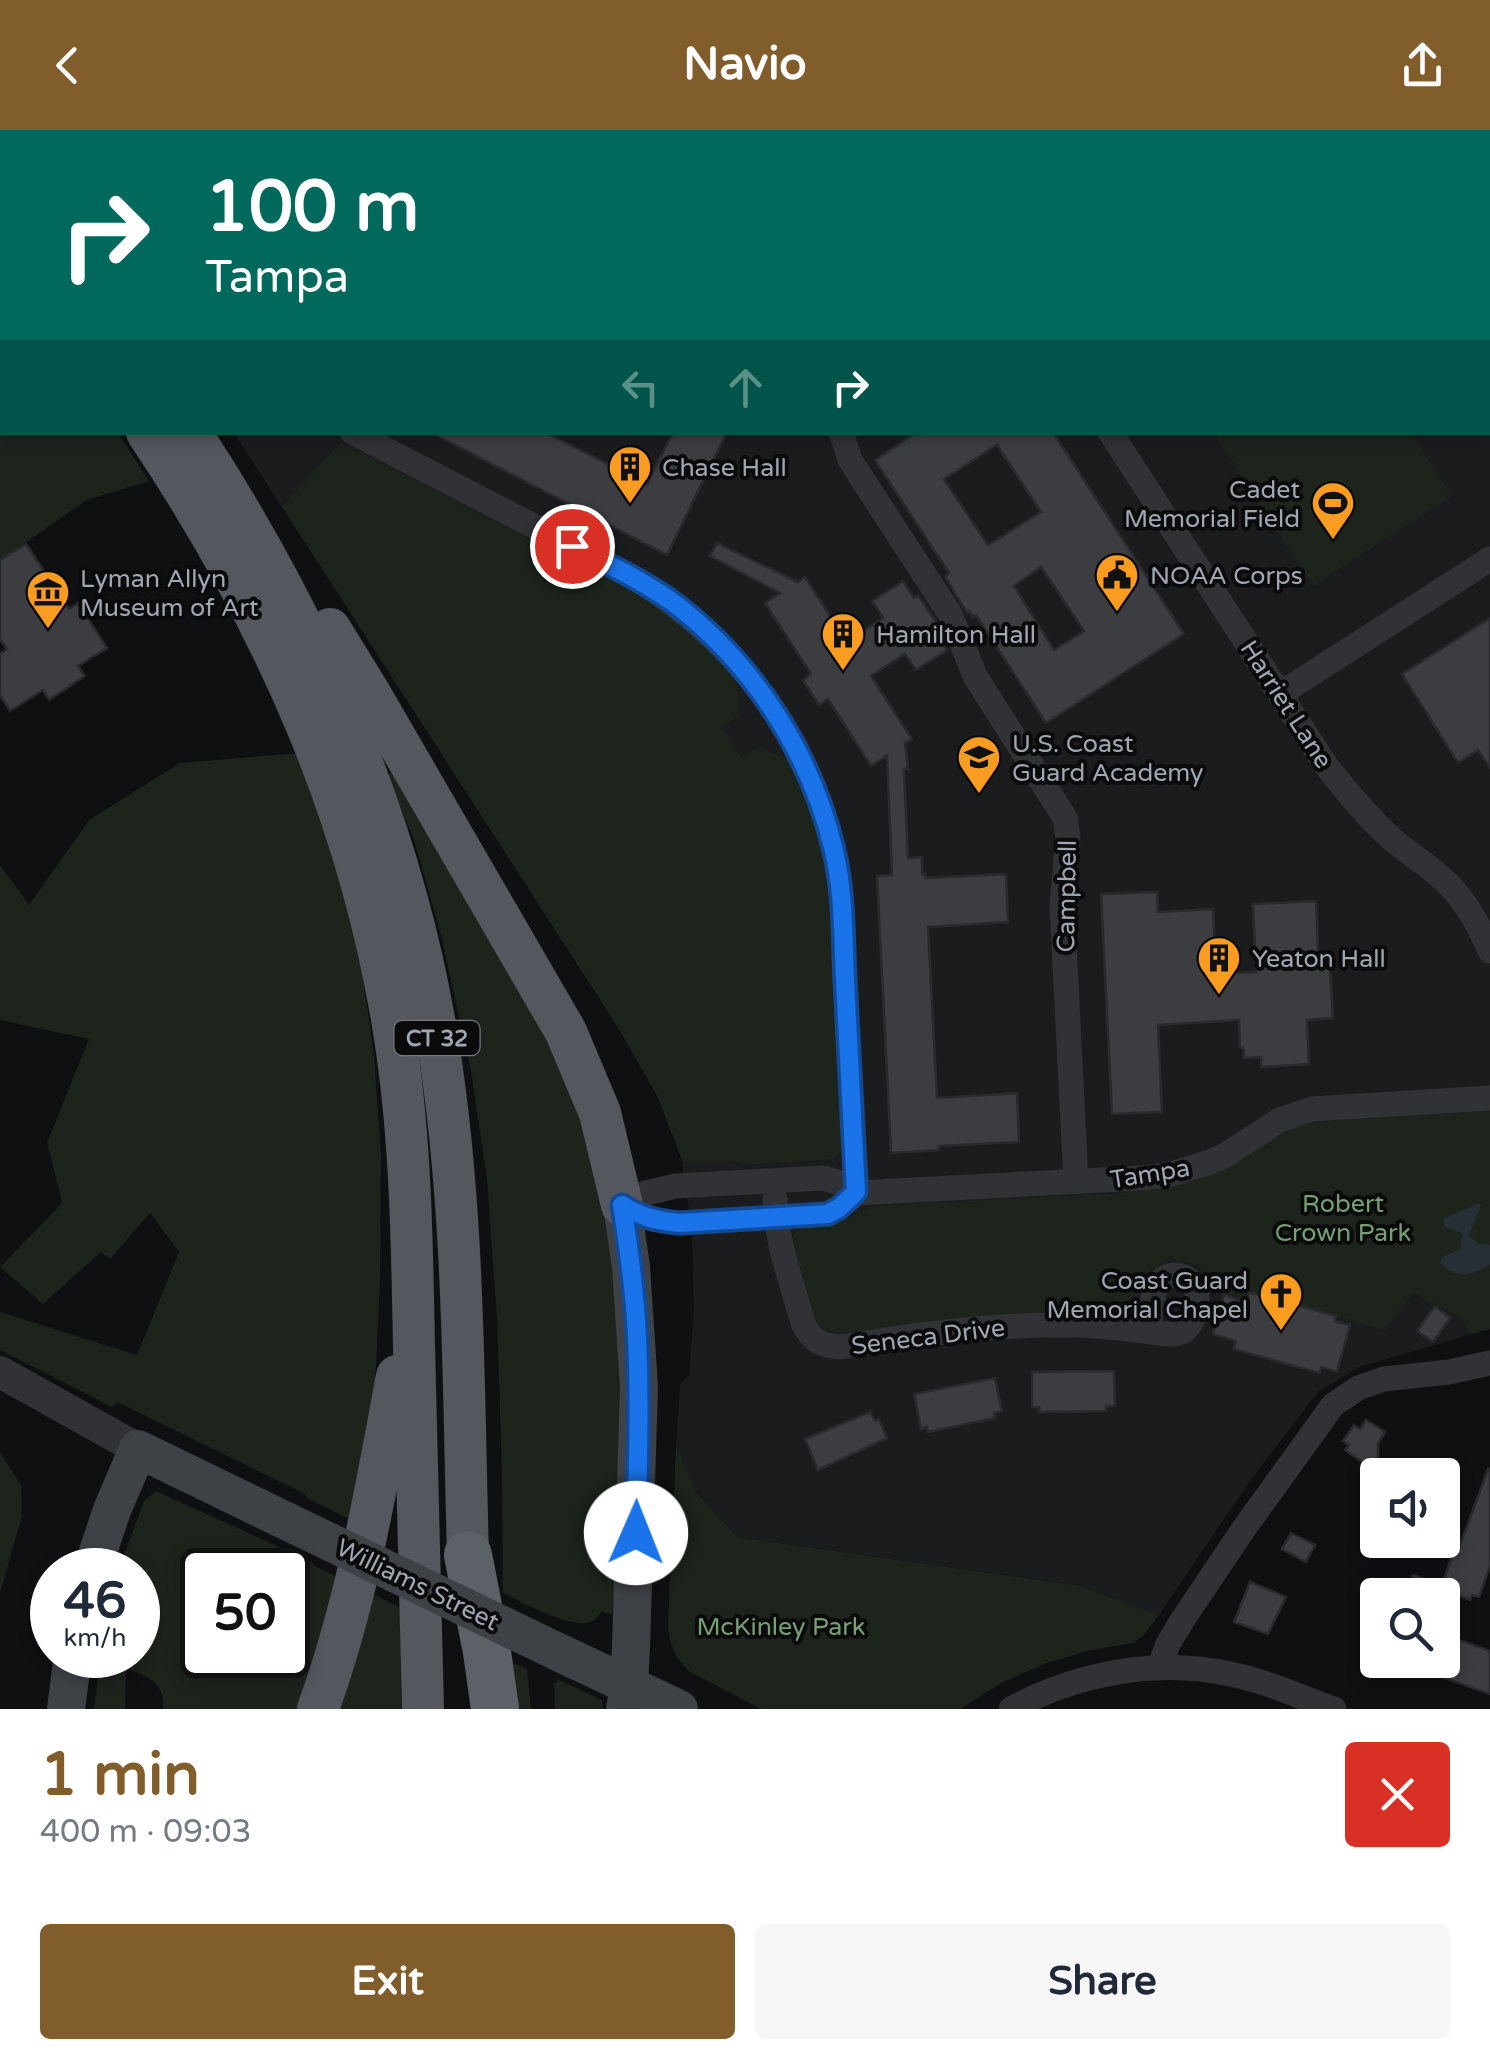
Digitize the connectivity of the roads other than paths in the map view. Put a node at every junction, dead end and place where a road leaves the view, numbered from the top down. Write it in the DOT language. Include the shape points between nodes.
graph roads {
  1 [pos="149,435"];
  2 [pos="192,435"];
  3 [pos="358,435"];
  4 [pos="841,435"];
  5 [pos="1112,435"];
  6 [pos="263,552"];
  7 [pos="1490,559"];
  8 [pos="1280,694"];
  9 [pos="1490,951"];
  10 [pos="1490,1098"];
  11 [pos="774,1180"];
  12 [pos="1076,1182"];
  13 [pos="856,1192"];
  14 [pos="622,1205"];
  15 [pos="775,1217"];
  16 [pos="412,1287"];
  17 [pos="1148,1332"];
  18 [pos="1490,1362"];
  19 [pos="0,1372"];
  20 [pos="138,1448"];
  21 [pos="99,1548"];
  22 [pos="468,1556"];
  23 [pos="1159,1668"];
  24 [pos="70,1678"];
  25 [pos="627,1697"];
  26 [pos="66,1709"];
  27 [pos="318,1709"];
  28 [pos="423,1709"];
  29 [pos="495,1709"];
  30 [pos="679,1709"];
  31 [pos="1011,1709"];
  32 [pos="1334,1709"];
  1 -- 16 [label="highway, CT 32" via="266,632 346,832 397,1050"];
  2 -- 6 [label="highway, CT 32"];
  3 -- 13 [label="street" via="668,599 740,664 766,700 814,789 840,880"];
  4 -- 12 [label="street, Campbell" via="850,460 954,620 975,676 1065,818 1062,905"];
  5 -- 8 [label="street, Harriet Lane"];
  6 -- 14 [label="highway" via="338,642 566,1032 600,1112"];
  6 -- 22 [label="highway, CT 32" via="356,746 394,853 426,977 454,1188"];
  7 -- 8 [label="street"];
  8 -- 9 [label="street, Harriet Lane" via="1362,811 1444,879"];
  10 -- 12 [label="street, Tampa" via="1312,1110 1188,1169"];
  11 -- 13 [label="street, Tampa" via="824,1178"];
  11 -- 14 [label="street, Tampa" via="674,1186"];
  11 -- 15 [label="street, Seneca Drive"];
  12 -- 13 [label="street, Tampa"];
  13 -- 15 [label="street, Tampa" via="828,1214"];
  14 -- 15 [label="street, Tampa" via="661,1222"];
  14 -- 25 [label="main road" via="638,1386"];
  15 -- 17 [label="street, Seneca Drive" via="803,1323 821,1344 1029,1324"];
  16 -- 27 [label="highway" via="360,1568"];
  16 -- 28 [label="highway, CT 32"];
  18 -- 23 [label="street" via="1384,1379 1333,1405 1182,1619"];
  19 -- 20 [label="street, Williams Street"];
  20 -- 21 [label="main road"];
  20 -- 25 [label="main road, Williams Street, bridge" via="556,1651"];
  22 -- 29 [label="highway"];
  23 -- 31 [label="street" via="1071,1683"];
  23 -- 32 [label="street" via="1233,1674"];
  24 -- 26 [label="main road"];
  25 -- 30 [label="main road, Williams Street"];
}
